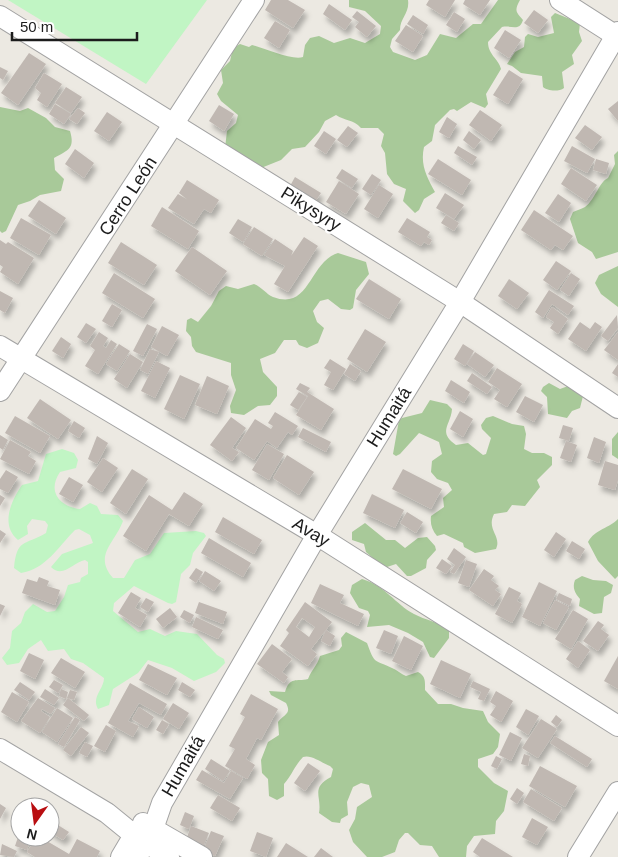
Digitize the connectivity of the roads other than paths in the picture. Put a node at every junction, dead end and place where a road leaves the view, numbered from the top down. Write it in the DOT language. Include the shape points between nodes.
graph roads {
  1 [pos="254,0"];
  2 [pos="560,0"];
  3 [pos="0,16"];
  4 [pos="617,35"];
  5 [pos="174,125"];
  6 [pos="460,302"];
  7 [pos="0,346"];
  8 [pos="21,358"];
  9 [pos="0,391"];
  10 [pos="618,408"];
  11 [pos="317,535"];
  12 [pos="618,726"];
  13 [pos="0,749"];
  14 [pos="618,792"];
  15 [pos="142,837"];
  16 [pos="121,857"];
  17 [pos="169,857"];
  18 [pos="202,857"];
  19 [pos="578,857"];
  1 -- 5 [label="street, Cerro León"];
  2 -- 4 [label="street"];
  3 -- 5 [label="street, Pikysyry"];
  4 -- 6 [label="street, Humaitá"];
  5 -- 6 [label="street, Pikysyry"];
  5 -- 8 [label="street, Cerro León"];
  6 -- 10 [label="street, Pikysyry"];
  6 -- 11 [label="street, Humaitá"];
  7 -- 8 [label="street, Avay"];
  8 -- 9 [label="street, Cerro León"];
  8 -- 11 [label="street, Avay"];
  11 -- 12 [label="street, Avay"];
  11 -- 15 [label="street, Humaitá"];
  13 -- 15 [label="street"];
  14 -- 19 [label="street"];
  15 -- 16 [label="street, Humaitá"];
  15 -- 17 [label="street"];
  15 -- 18 [label="street"];
}
